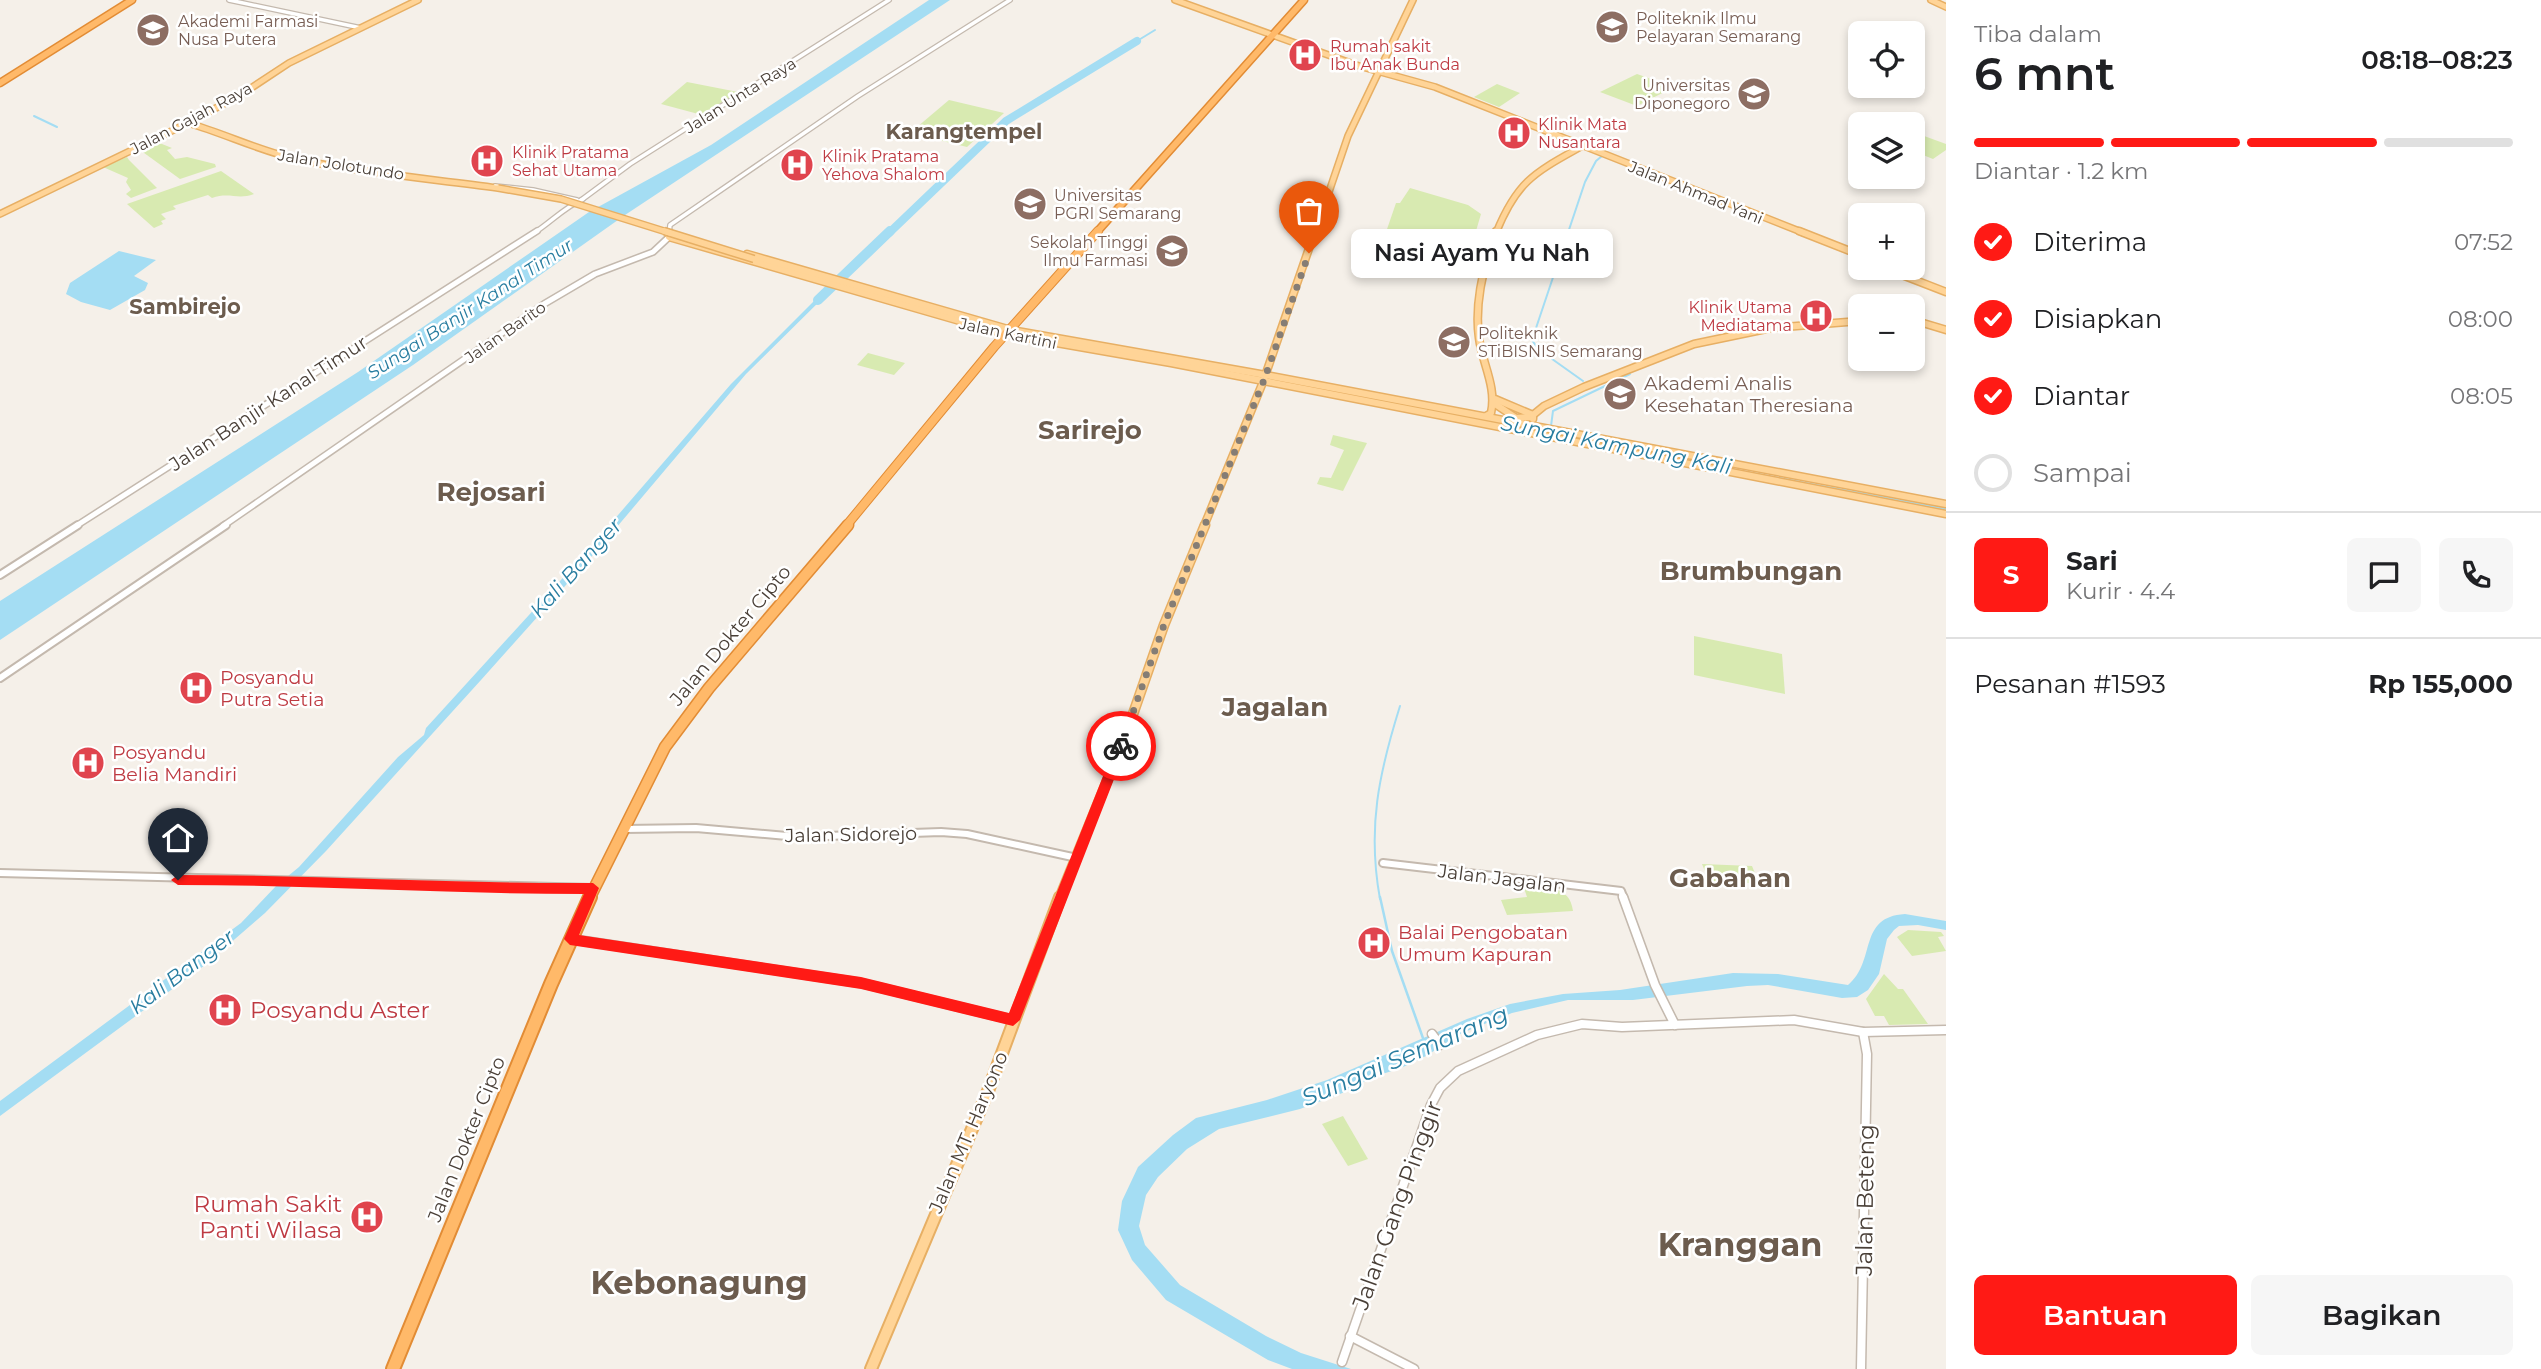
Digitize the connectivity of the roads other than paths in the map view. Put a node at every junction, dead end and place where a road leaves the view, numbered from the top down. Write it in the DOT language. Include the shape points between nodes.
graph roads {
  1 [pos="125,0"];
  2 [pos="132,0"];
  3 [pos="229,0"];
  4 [pos="418,0"];
  5 [pos="889,0"];
  6 [pos="1010,0"];
  7 [pos="1175,0"];
  8 [pos="1304,0"];
  9 [pos="1413,0"];
  10 [pos="1933,1"];
  11 [pos="1946,8"];
  12 [pos="361,28"];
  13 [pos="1272,35"];
  14 [pos="1382,73"];
  15 [pos="0,81"];
  16 [pos="190,122"];
  17 [pos="1580,144"];
  18 [pos="494,188"];
  19 [pos="580,199"];
  20 [pos="568,207"];
  21 [pos="0,214"];
  22 [pos="668,230"];
  23 [pos="669,237"];
  24 [pos="1848,251"];
  25 [pos="758,260"];
  26 [pos="1918,280"];
  27 [pos="1922,280"];
  28 [pos="1946,290"];
  29 [pos="1848,322"];
  30 [pos="1925,324"];
  31 [pos="1946,330"];
  32 [pos="1008,332"];
  33 [pos="1265,381"];
  34 [pos="1495,402"];
  35 [pos="1486,416"];
  36 [pos="1533,416"];
  37 [pos="1515,420"];
  38 [pos="1542,427"];
  39 [pos="1946,504"];
  40 [pos="1946,514"];
  41 [pos="0,575"];
  42 [pos="0,678"];
  43 [pos="622,828"];
  44 [pos="1077,858"];
  45 [pos="1383,863"];
  46 [pos="0,873"];
  47 [pos="593,888"];
  48 [pos="570,939"];
  49 [pos="1013,1020"];
  50 [pos="1675,1025"];
  51 [pos="1946,1030"];
  52 [pos="1863,1032"];
  53 [pos="1432,1034"];
  54 [pos="1440,1045"];
  55 [pos="1350,1336"];
  56 [pos="1342,1362"];
  57 [pos="393,1369"];
  58 [pos="871,1369"];
  59 [pos="1414,1369"];
  60 [pos="1861,1369"];
  1 -- 15 [label="highway"];
  2 -- 15 [label="highway"];
  3 -- 12 [label="street"];
  4 -- 12 [label="main road, Jalan Gajah Raya"];
  5 -- 19 [label="street, Jalan Unta Raya"];
  6 -- 22 [label="street" via="839,109"];
  7 -- 13 [label="main road, Jalan Ahmad Yani"];
  8 -- 13 [label="highway, Jalan Dokter Cipto"];
  9 -- 14 [label="main road"];
  10 -- 11 [label="main road"];
  12 -- 16 [label="main road, Jalan Gajah Raya" via="279,68"];
  13 -- 14 [label="main road, Jalan Ahmad Yani"];
  13 -- 32 [label="highway, Jalan Dokter Cipto"];
  14 -- 17 [label="main road, Jalan Ahmad Yani" via="1434,87"];
  14 -- 33 [label="main road" via="1348,136"];
  16 -- 18 [label="main road, Jalan Jolotundo" via="301,160"];
  16 -- 21 [label="main road, Jalan Gajah Raya"];
  17 -- 24 [label="main road, Jalan Ahmad Yani"];
  17 -- 34 [label="main road" via="1526,180 1500,223 1487,262 1477,325"];
  18 -- 19 [label="street"];
  18 -- 20 [label="street" via="548,198"];
  18 -- 25 [label="main road, Jalan Kartini, bridge" via="561,199"];
  19 -- 20 [label="street, Jalan Unta Raya"];
  20 -- 41 [label="street, Jalan Banjir Kanal Timur"];
  22 -- 23 [label="street"];
  22 -- 25 [label="main road, Jalan Kartini"];
  23 -- 25 [label="main road, Jalan Kartini"];
  23 -- 42 [label="street, Jalan Barito" via="653,252 595,274 544,304"];
  25 -- 32 [label="main road, Jalan Kartini"];
  26 -- 28 [label="main road"];
  27 -- 28 [label="main road"];
  29 -- 36 [label="main road" via="1771,328 1694,344 1584,387"];
  30 -- 31 [label="main road"];
  32 -- 33 [label="main road, Jalan Kartini"];
  32 -- 43 [label="highway, Jalan Dokter Cipto" via="695,705 665,747"];
  33 -- 35 [label="main road, Jalan Kartini"];
  33 -- 40 [label="main road"];
  33 -- 44 [label="main road, Jalan MT. Haryono" via="1244,421"];
  34 -- 35 [label="main road"];
  34 -- 36 [label="main road"];
  34 -- 37 [label="main road"];
  35 -- 37 [label="main road, Jalan Kartini"];
  36 -- 37 [label="main road"];
  36 -- 38 [label="main road"];
  37 -- 38 [label="main road"];
  38 -- 39 [label="main road"];
  43 -- 44 [label="street, Jalan Sidorejo" via="696,828 798,837 941,832"];
  43 -- 47 [label="highway, Jalan Dokter Cipto"];
  44 -- 49 [label="main road, Jalan MT. Haryono"];
  45 -- 50 [label="street, Jalan Jagalan" via="1621,891 1655,985"];
  46 -- 47 [label="street" via="486,889"];
  47 -- 48 [label="highway, Jalan Dokter Cipto"];
  48 -- 49 [label="street" via="861,983"];
  48 -- 57 [label="highway, Jalan Dokter Cipto"];
  49 -- 58 [label="main road, Jalan MT. Haryono" via="988,1091"];
  50 -- 52 [label="street, Jalan Gang Pinggir" via="1794,1020"];
  50 -- 55 [label="street, Jalan Gang Pinggir" via="1582,1024 1537,1035 1458,1071 1440,1088"];
  51 -- 52 [label="street, Jalan Gang Pinggir"];
  52 -- 60 [label="street, Jalan Beteng" via="1867,1077"];
  53 -- 54 [label="street"];
  55 -- 56 [label="street, Jalan Gang Pinggir"];
  55 -- 59 [label="street"];
}
